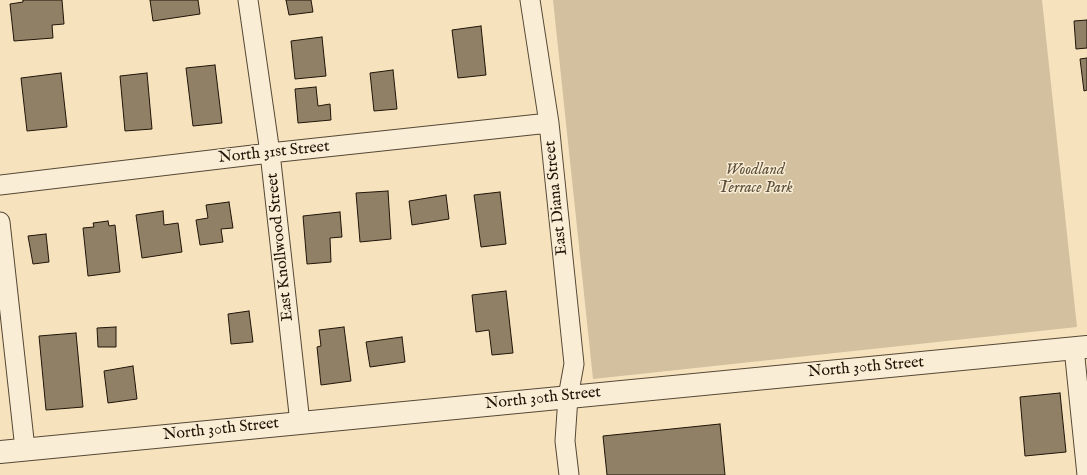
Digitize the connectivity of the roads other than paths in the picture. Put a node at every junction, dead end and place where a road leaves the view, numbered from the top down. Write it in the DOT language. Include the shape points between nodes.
graph roads {
  1 [pos="248,0"];
  2 [pos="530,0"];
  3 [pos="549,123"];
  4 [pos="270,153"];
  5 [pos="0,185"];
  6 [pos="0,222"];
  7 [pos="1080,347"];
  8 [pos="568,397"];
  9 [pos="300,423"];
  10 [pos="25,449"];
  11 [pos="0,452"];
  12 [pos="569,475"];
  13 [pos="1087,475"];
  1 -- 4 [label="street, East Knollwood Street"];
  2 -- 3 [label="street, East Diana Street"];
  3 -- 4 [label="street, North 31st Street"];
  3 -- 8 [label="street, East Diana Street" via="574,364"];
  4 -- 5 [label="street, North 31st Street"];
  4 -- 9 [label="street, East Knollwood Street"];
  6 -- 10 [label="street"];
  7 -- 8 [label="street, North 30th Street"];
  7 -- 13 [label="street"];
  8 -- 9 [label="street, North 30th Street"];
  8 -- 12 [label="street, East Diana Street" via="565,441"];
  9 -- 10 [label="street, North 30th Street"];
  10 -- 11 [label="street, North 30th Street"];
}
